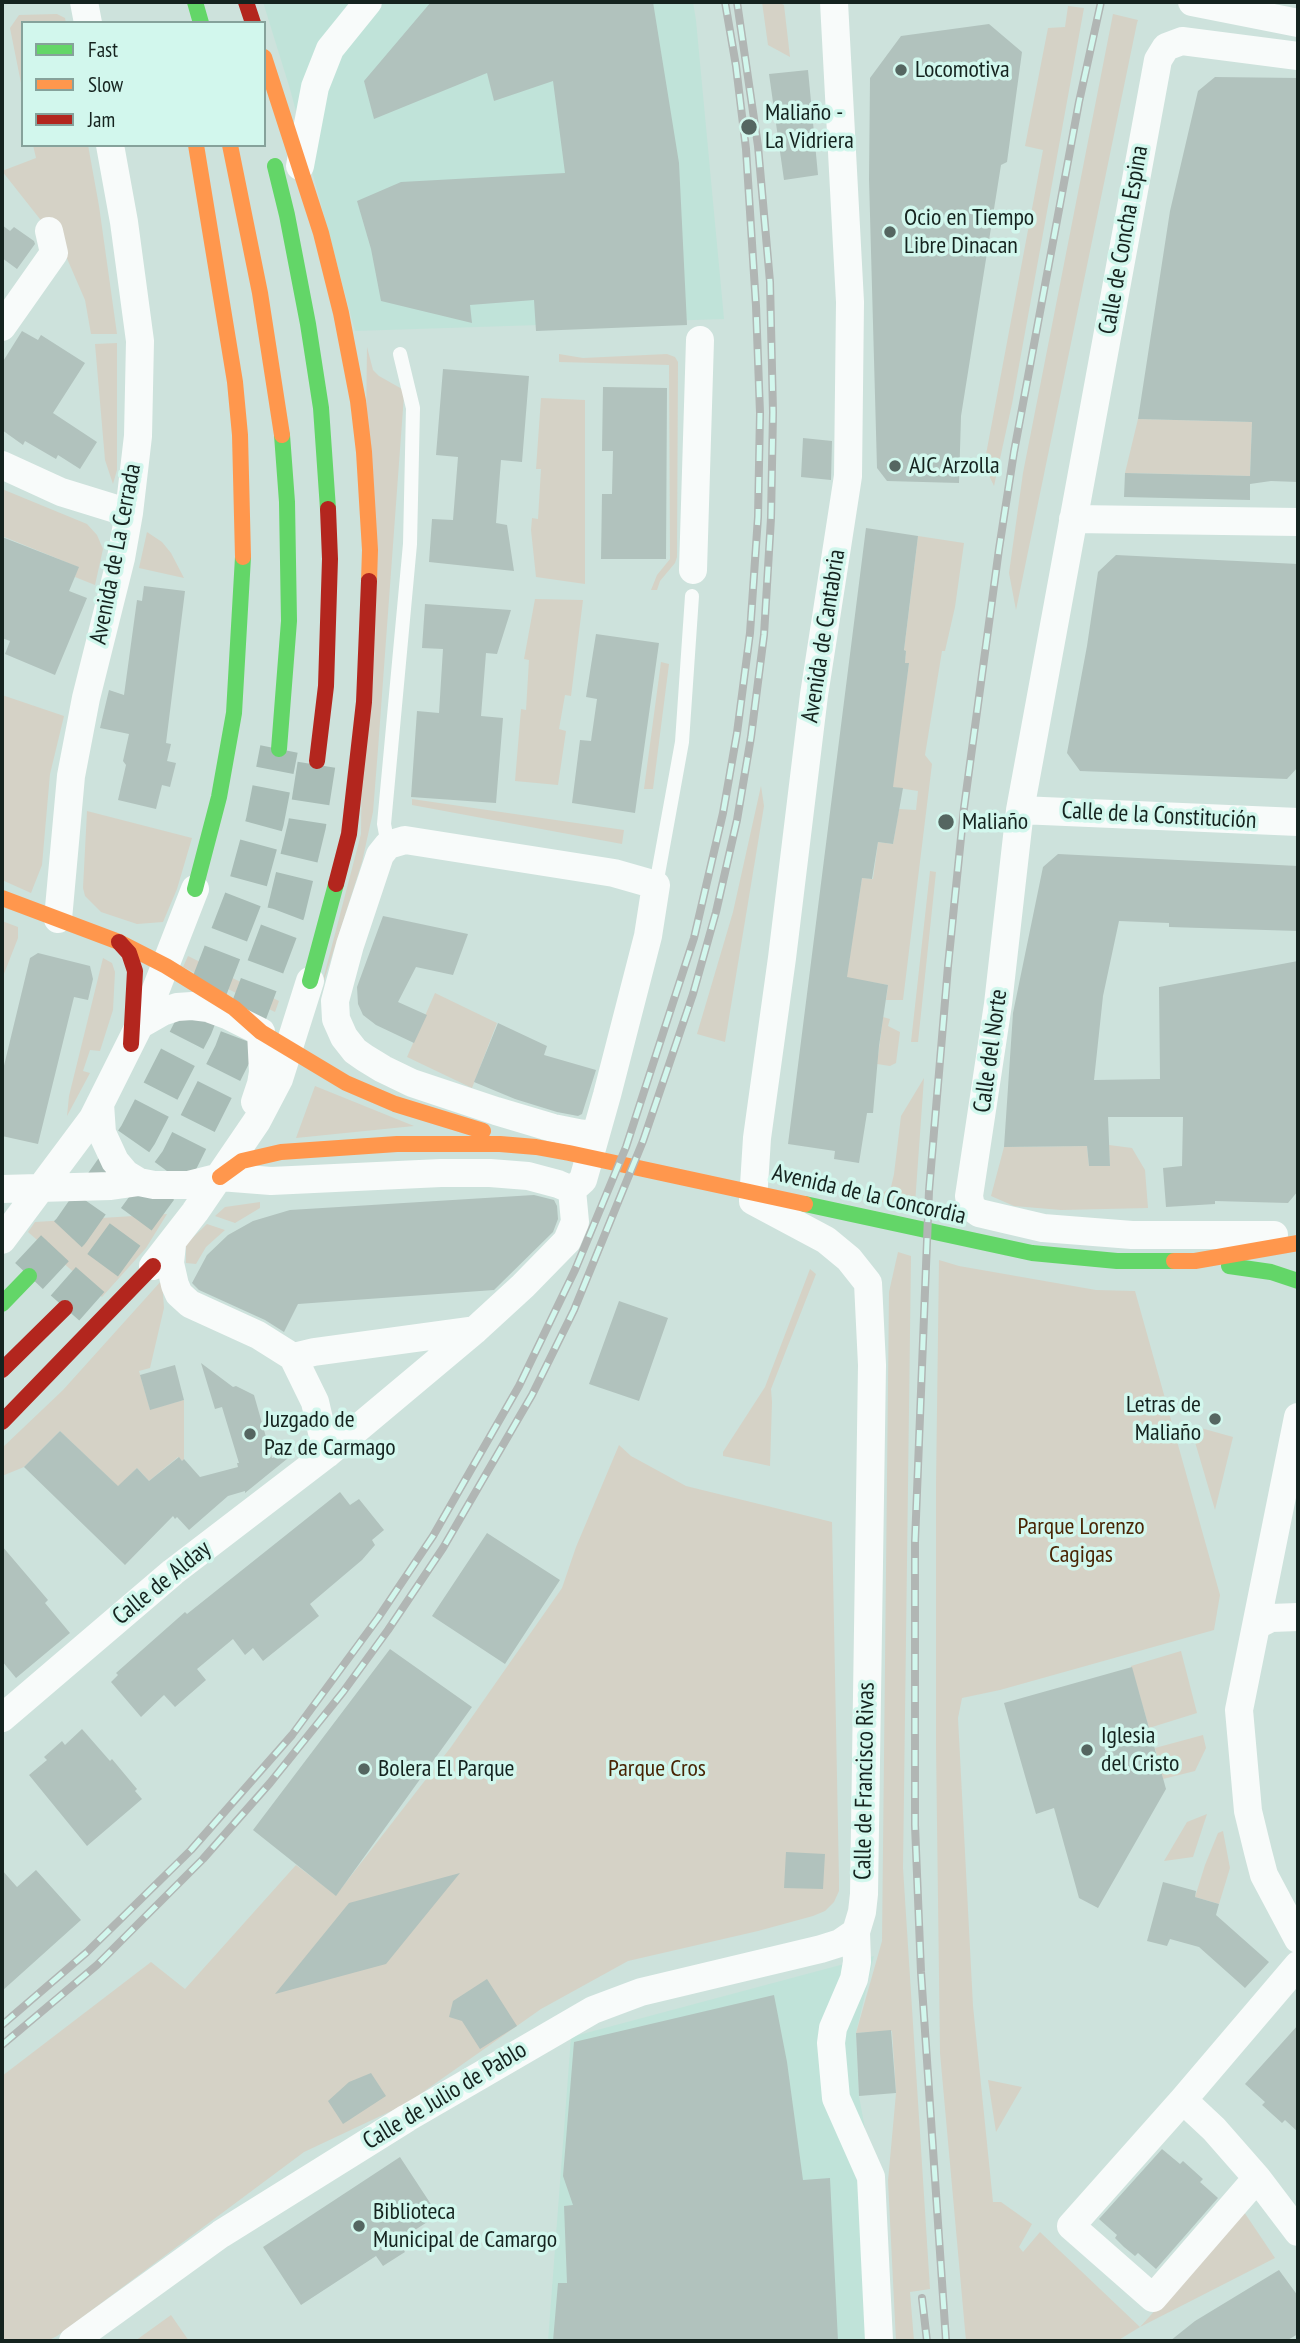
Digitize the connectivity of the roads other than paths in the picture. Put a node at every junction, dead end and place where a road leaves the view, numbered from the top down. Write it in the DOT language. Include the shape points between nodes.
graph roads {
  1 [pos="84,2"];
  2 [pos="195,2"];
  3 [pos="234,2"];
  4 [pos="246,2"];
  5 [pos="368,2"];
  6 [pos="834,2"];
  7 [pos="1192,2"];
  8 [pos="88,21"];
  9 [pos="200,21"];
  10 [pos="239,21"];
  11 [pos="252,21"];
  12 [pos="1298,23"];
  13 [pos="1298,56"];
  14 [pos="266,63"];
  15 [pos="110,147"];
  16 [pos="196,147"];
  17 [pos="230,147"];
  18 [pos="271,150"];
  19 [pos="300,166"];
  20 [pos="48,230"];
  21 [pos="2,327"];
  22 [pos="700,340"];
  23 [pos="400,354"];
  24 [pos="2,465"];
  25 [pos="129,513"];
  26 [pos="1073,519"];
  27 [pos="1298,522"];
  28 [pos="1064,568"];
  29 [pos="692,583"];
  30 [pos="279,749"];
  31 [pos="317,761"];
  32 [pos="1020,810"];
  33 [pos="1298,822"];
  34 [pos="387,845"];
  35 [pos="656,885"];
  36 [pos="195,889"];
  37 [pos="2,898"];
  38 [pos="58,919"];
  39 [pos="118,942"];
  40 [pos="166,966"];
  41 [pos="310,981"];
  42 [pos="261,1032"];
  43 [pos="136,1034"];
  44 [pos="289,1050"];
  45 [pos="100,1104"];
  46 [pos="595,1133"];
  47 [pos="536,1147"];
  48 [pos="226,1167"];
  49 [pos="139,1182"];
  50 [pos="41,1188"];
  51 [pos="2,1189"];
  52 [pos="572,1190"];
  53 [pos="812,1232"];
  54 [pos="2,1240"];
  55 [pos="172,1244"];
  56 [pos="1298,1246"];
  57 [pos="1195,1261"];
  58 [pos="153,1266"];
  59 [pos="30,1276"];
  60 [pos="1298,1279"];
  61 [pos="2,1304"];
  62 [pos="65,1308"];
  63 [pos="475,1330"];
  64 [pos="293,1357"];
  65 [pos="2,1370"];
  66 [pos="1298,1417"];
  67 [pos="2,1422"];
  68 [pos="327,1454"];
  69 [pos="1298,1617"];
  70 [pos="1256,1625"];
  71 [pos="2,1718"];
  72 [pos="856,1932"];
  73 [pos="1298,1940"];
  74 [pos="1298,1965"];
  75 [pos="1182,2100"];
  76 [pos="1257,2178"];
  77 [pos="1298,2232"];
  78 [pos="73,2341"];
  79 [pos="878,2341"];
  1 -- 8 [label="street"];
  2 -- 9 [label="main road"];
  3 -- 10 [label="main road"];
  4 -- 11 [label="main road"];
  5 -- 19 [label="street" via="330,49 315,87"];
  6 -- 53 [label="street, Avenida de Cantabria" via="850,302 848,476 814,695 753,1201"];
  7 -- 12 [label="street"];
  13 -- 26 [label="street, Calle de Concha Espina" via="1182,41 1166,47 1158,60"];
  14 -- 19 [label="main road"];
  15 -- 25 [label="street, Avenida de La Cerrada" via="140,341 138,436"];
  16 -- 36 [label="main road" via="235,382 243,581 234,713 219,797"];
  17 -- 30 [label="main road" via="273,364 288,502 289,621"];
  18 -- 31 [label="main road" via="308,324 327,473 326,686"];
  19 -- 41 [label="main road" via="341,313 358,401 370,550 363,702 349,834"];
  20 -- 21 [label="street" via="54,253"];
  22 -- 29 [label="street"];
  23 -- 34 [label="lane" via="413,408 410,544 384,824"];
  24 -- 25 [label="street" via="61,492"];
  25 -- 38 [label="street, Avenida de La Cerrada" via="71,776"];
  26 -- 27 [label="street"];
  26 -- 28 [label="street, Calle de Concha Espina"];
  28 -- 32 [label="street, Calle del Norte"];
  29 -- 35 [label="lane" via="682,742"];
  32 -- 33 [label="street, Calle de la Constitución"];
  32 -- 56 [label="street, Calle del Norte" via="971,1207 979,1213 1043,1228 1132,1235 1263,1234"];
  34 -- 35 [label="street" via="405,840 614,873"];
  34 -- 46 [label="street" via="335,1001 344,1037 365,1058 412,1083 553,1128"];
  35 -- 46 [label="street" via="648,936"];
  36 -- 40 [label="street"];
  37 -- 38 [label="main road, Avenida de la Concordia"];
  38 -- 39 [label="main road, Avenida de la Concordia"];
  39 -- 40 [label="main road, Avenida de la Concordia"];
  39 -- 43 [label="main road" via="129,953 135,971"];
  40 -- 42 [label="main road, Avenida de la Concordia"];
  40 -- 43 [label="street"];
  41 -- 44 [label="street"];
  42 -- 43 [label="street" via="227,1015 192,1006 162,1012"];
  42 -- 44 [label="main road, Avenida de la Concordia"];
  42 -- 48 [label="street" via="261,1084"];
  43 -- 45 [label="street"];
  44 -- 47 [label="main road, Avenida de la Concordia" via="346,1083 395,1104"];
  44 -- 48 [label="street" via="269,1098"];
  45 -- 49 [label="street" via="107,1146 126,1174"];
  45 -- 50 [label="street"];
  46 -- 52 [label="street" via="583,1180"];
  47 -- 48 [label="main road, Avenida de la Concordia" via="397,1144 281,1152"];
  47 -- 57 [label="main road, Avenida de la Concordia" via="1032,1253 1117,1261"];
  48 -- 49 [label="street" via="197,1183"];
  48 -- 52 [label="street" via="271,1181 490,1173 528,1176"];
  48 -- 55 [label="street"];
  49 -- 50 [label="street"];
  50 -- 51 [label="street"];
  50 -- 54 [label="street"];
  52 -- 63 [label="street, Calle de Alday" via="575,1222 567,1241"];
  53 -- 72 [label="street, Calle de Francisco Rivas" via="849,1259 867,1283 869,1303 872,1365 864,1894"];
  55 -- 58 [label="street"];
  55 -- 64 [label="street" via="170,1263 179,1294"];
  56 -- 57 [label="main road, Avenida de la Concordia"];
  56 -- 60 [label="main road"];
  57 -- 60 [label="main road, Avenida de la Concordia"];
  58 -- 67 [label="main road"];
  59 -- 61 [label="main road"];
  62 -- 65 [label="main road"];
  63 -- 64 [label="street"];
  63 -- 68 [label="street, Calle de Alday"];
  64 -- 68 [label="street" via="315,1402"];
  66 -- 70 [label="street"];
  68 -- 71 [label="street, Calle de Alday" via="173,1572"];
  69 -- 70 [label="street" via="1271,1618"];
  70 -- 73 [label="street" via="1239,1710 1248,1811 1265,1875"];
  72 -- 78 [label="street, Calle de Julio de Pablo" via="821,1949 641,1992 593,2010 232,2227"];
  72 -- 79 [label="street, Calle de Francisco Rivas" via="854,1979 831,2043 836,2098 871,2177"];
  74 -- 75 [label="street"];
  75 -- 76 [label="street"];
  75 -- 76 [label="street" via="1071,2226 1153,2298"];
  76 -- 77 [label="street"];
}
